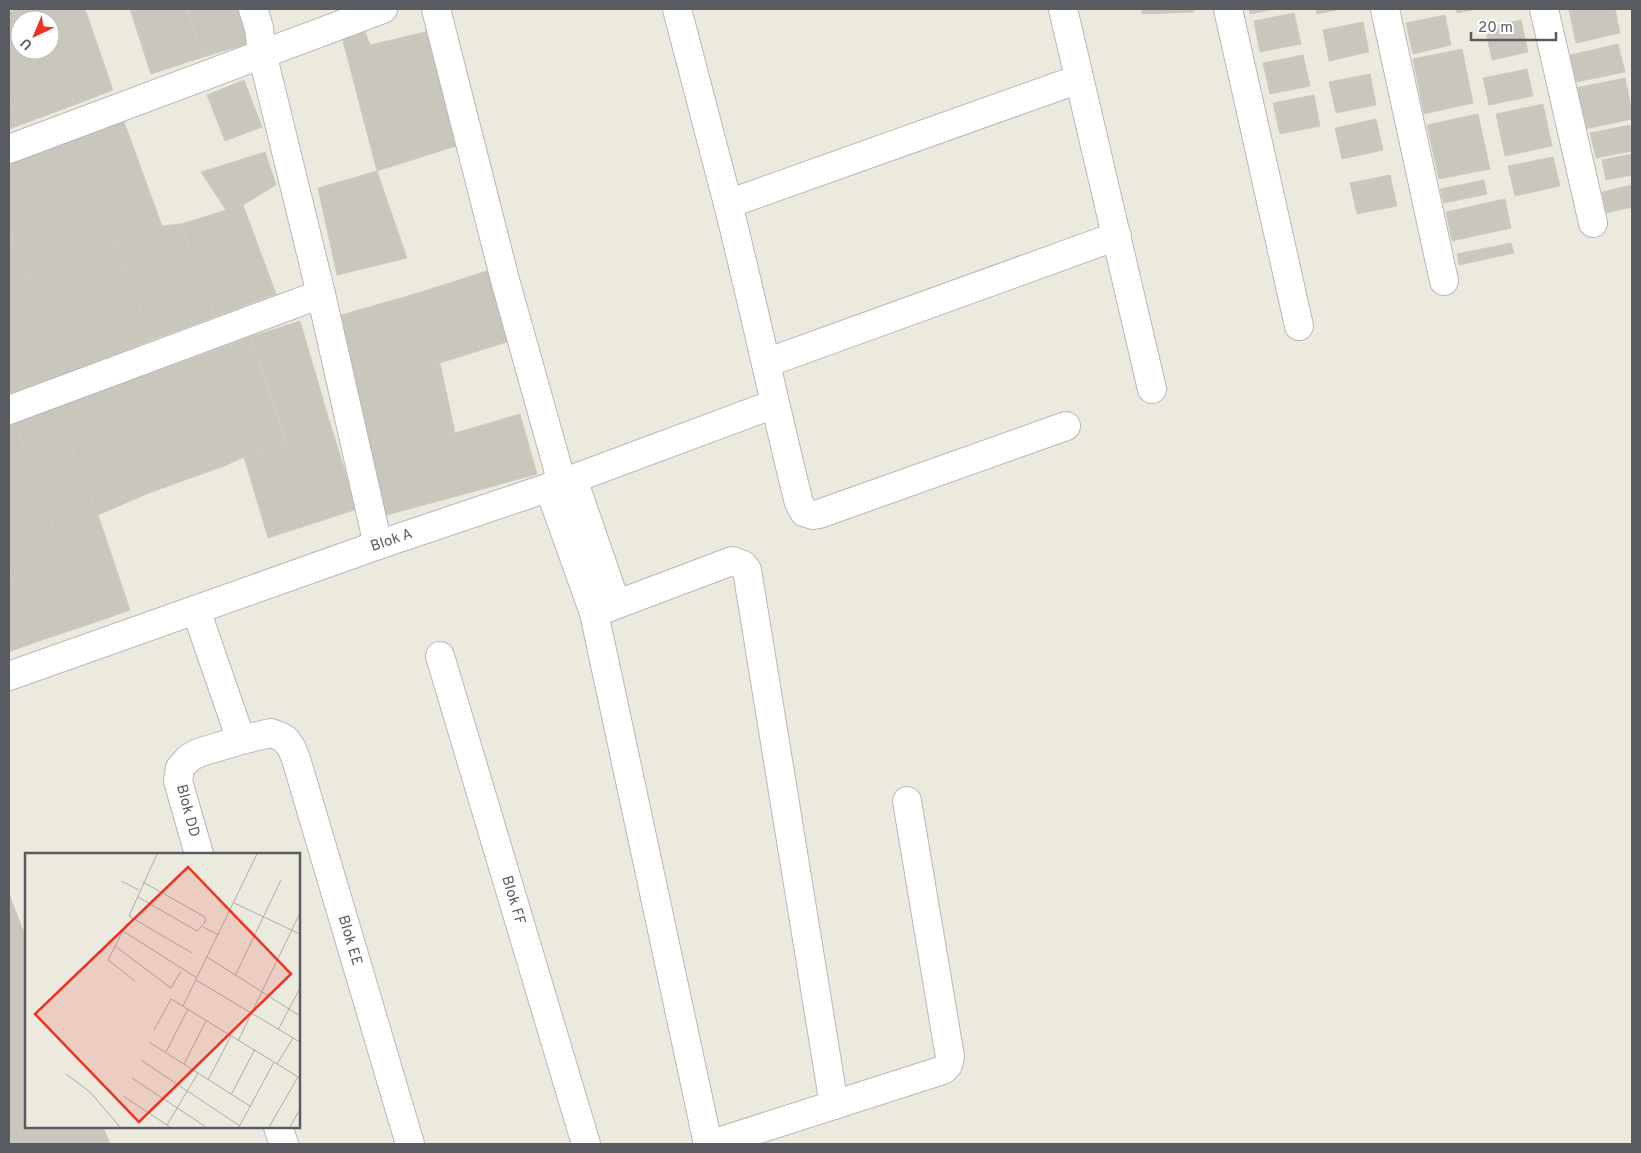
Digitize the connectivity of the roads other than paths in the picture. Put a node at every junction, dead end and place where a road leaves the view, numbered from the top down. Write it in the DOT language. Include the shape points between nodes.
graph roads {
  1 [pos="253,9"];
  2 [pos="383,9"];
  3 [pos="436,9"];
  4 [pos="677,9"];
  5 [pos="1063,9"];
  6 [pos="1228,9"];
  7 [pos="1385,9"];
  8 [pos="1544,9"];
  9 [pos="262,53"];
  10 [pos="1079,79"];
  11 [pos="9,149"];
  12 [pos="728,204"];
  13 [pos="1593,223"];
  14 [pos="1117,236"];
  15 [pos="1444,281"];
  16 [pos="321,294"];
  17 [pos="1299,326"];
  18 [pos="766,363"];
  19 [pos="1152,389"];
  20 [pos="774,404"];
  21 [pos="9,410"];
  22 [pos="1066,426"];
  23 [pos="561,483"];
  24 [pos="378,545"];
  25 [pos="605,608"];
  26 [pos="196,610"];
  27 [pos="440,656"];
  28 [pos="9,676"];
  29 [pos="241,740"];
  30 [pos="907,801"];
  31 [pos="199,853"];
  32 [pos="834,1105"];
  33 [pos="278,1128"];
  34 [pos="284,1144"];
  35 [pos="410,1144"];
  36 [pos="586,1144"];
  37 [pos="708,1144"];
  38 [pos="712,1144"];
  1 -- 9 [label="street"];
  2 -- 9 [label="street"];
  3 -- 23 [label="street"];
  4 -- 12 [label="street"];
  5 -- 10 [label="street"];
  6 -- 17 [label="street"];
  7 -- 15 [label="street"];
  8 -- 13 [label="street"];
  9 -- 11 [label="street"];
  9 -- 16 [label="street"];
  10 -- 12 [label="street"];
  10 -- 14 [label="street"];
  12 -- 18 [label="street"];
  14 -- 18 [label="street"];
  14 -- 19 [label="street"];
  16 -- 21 [label="street"];
  16 -- 24 [label="street"];
  18 -- 20 [label="street"];
  20 -- 22 [label="street" via="799,503 804,512 813,515"];
  20 -- 23 [label="street, Blok A"];
  23 -- 24 [label="street, Blok A"];
  23 -- 25 [label="street"];
  24 -- 26 [label="street, Blok A"];
  25 -- 32 [label="street" via="732,561 747,570"];
  25 -- 37 [label="street"];
  26 -- 28 [label="street, Blok A"];
  26 -- 29 [label="street"];
  27 -- 36 [label="street, Blok FF"];
  29 -- 31 [label="street, Blok DD" via="198,753 180,768 178,781"];
  29 -- 35 [label="street, Blok EE" via="271,733 286,740 292,749"];
  30 -- 32 [label="street" via="950,1062 943,1070"];
  32 -- 38 [label="street"];
  33 -- 34 [label="street"];
}
